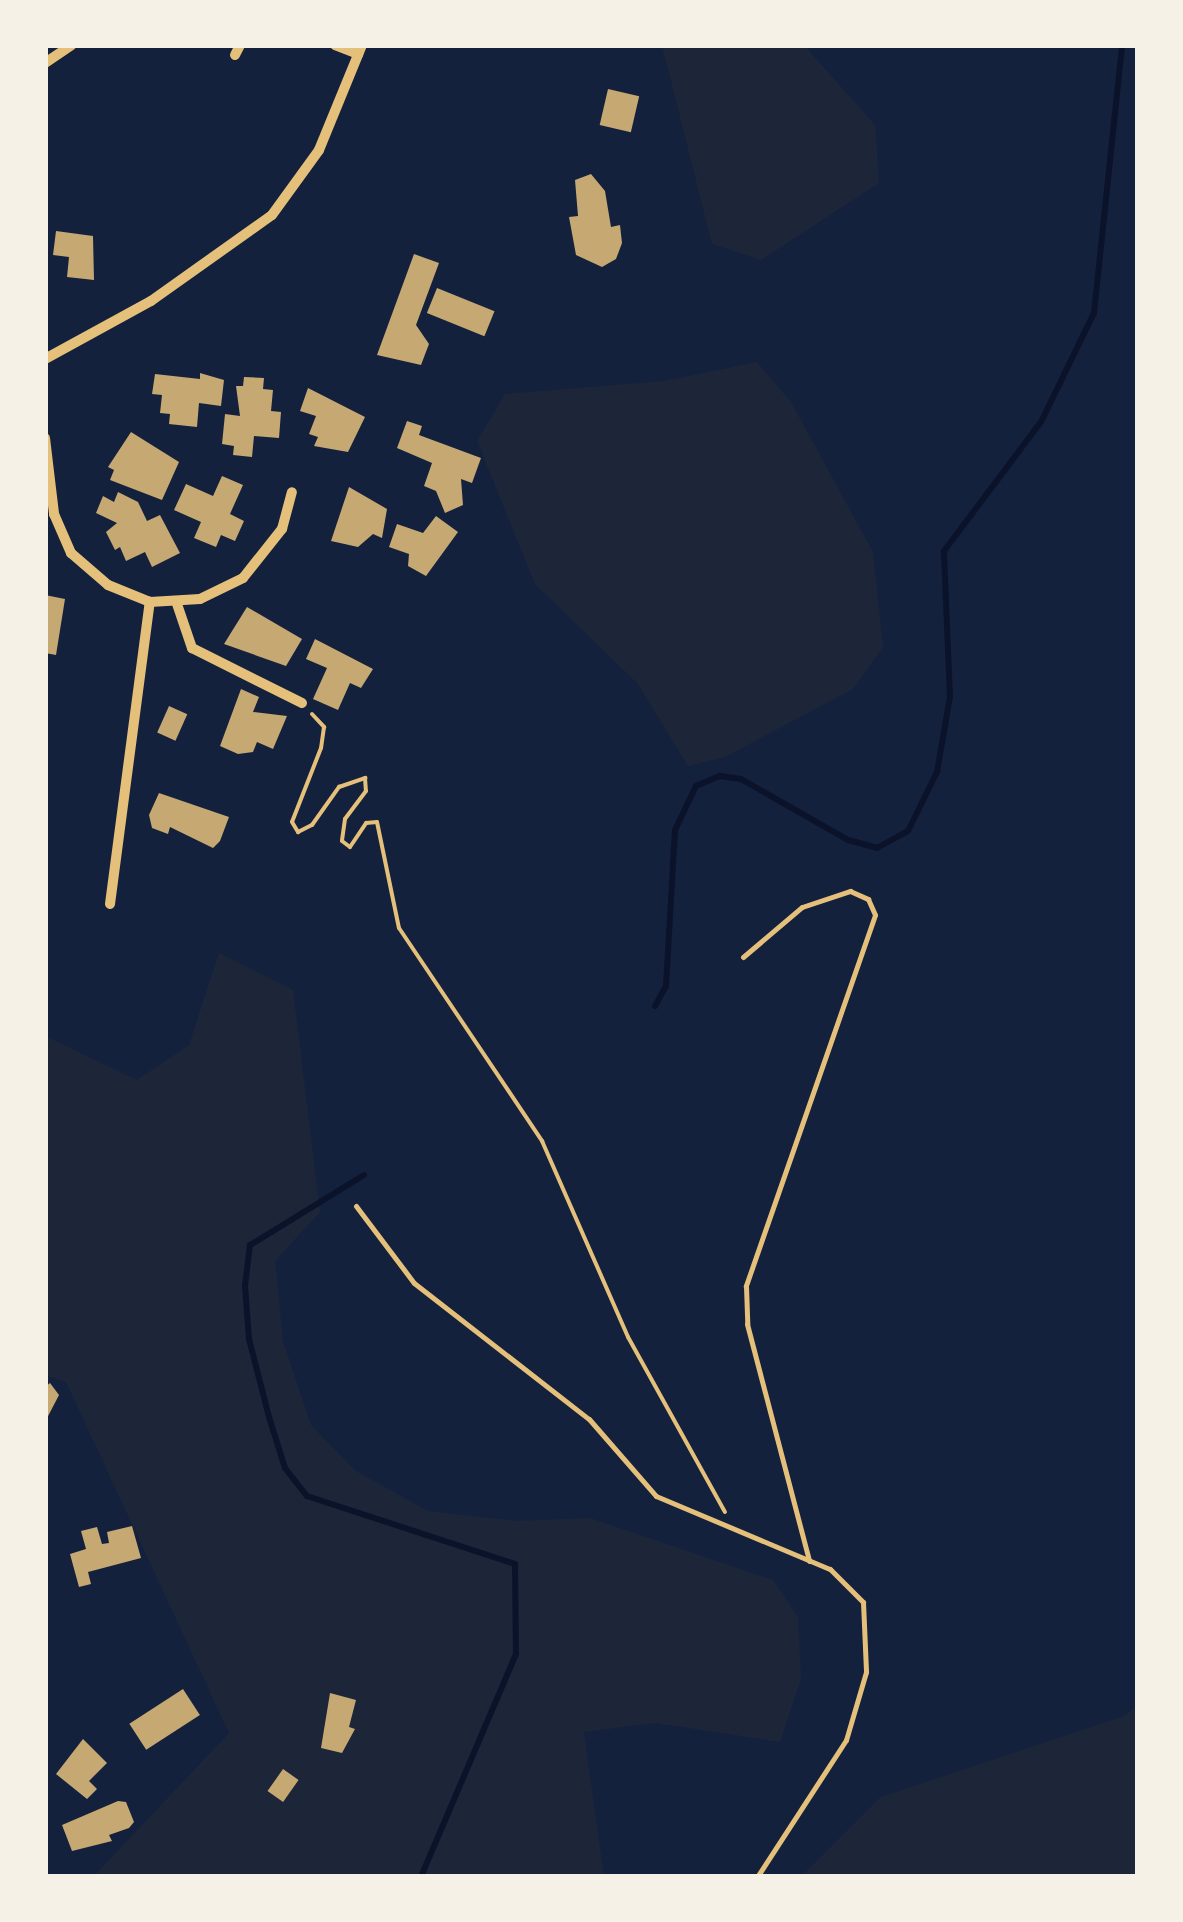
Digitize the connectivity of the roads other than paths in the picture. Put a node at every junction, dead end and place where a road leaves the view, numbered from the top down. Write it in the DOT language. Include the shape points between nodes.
graph roads {
  1 [pos="72,45"];
  2 [pos="334,45"];
  3 [pos="360,50"];
  4 [pos="45,63"];
  5 [pos="45,359"];
  6 [pos="45,438"];
  7 [pos="292,492"];
  8 [pos="176,601"];
  9 [pos="150,602"];
  10 [pos="302,703"];
  11 [pos="110,904"];
  12 [pos="743,957"];
  13 [pos="356,1206"];
  14 [pos="809,1560"];
  15 [pos="757,1877"];
  1 -- 4 [label="street"];
  2 -- 3 [label="street"];
  3 -- 5 [label="street" via="319,150 272,215 151,302"];
  6 -- 9 [label="street" via="54,514 71,553 108,585"];
  7 -- 8 [label="street" via="282,528 243,578"];
  8 -- 9 [label="street"];
  8 -- 10 [label="street" via="192,648"];
  9 -- 11 [label="street"];
  12 -- 14 [label="lane" via="802,907 850,891 868,899 875,915 746,1286 748,1324"];
  13 -- 14 [label="lane" via="414,1283 588,1419 656,1496"];
  14 -- 15 [label="lane" via="830,1569 863,1602 866,1672 846,1740"];
}
